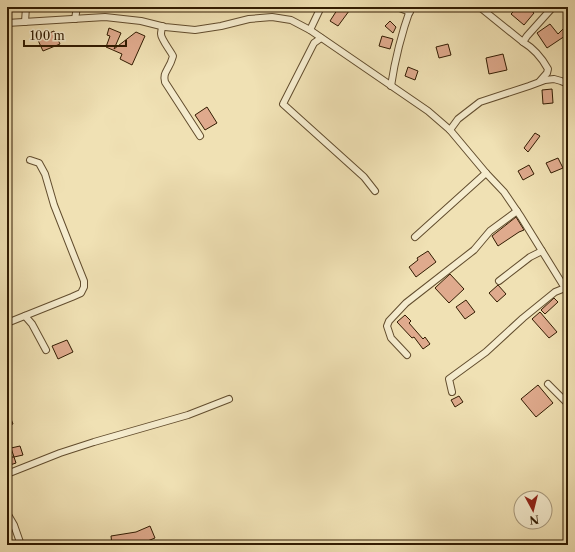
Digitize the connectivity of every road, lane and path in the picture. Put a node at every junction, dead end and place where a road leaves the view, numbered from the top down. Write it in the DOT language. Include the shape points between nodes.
graph roads {
  1 [pos="26,7"];
  2 [pos="76,7"];
  3 [pos="320,7"];
  4 [pos="397,7"];
  5 [pos="553,7"];
  6 [pos="482,9"];
  7 [pos="410,10"];
  8 [pos="75,18"];
  9 [pos="24,22"];
  10 [pos="7,23"];
  11 [pos="162,26"];
  12 [pos="310,30"];
  13 [pos="321,38"];
  14 [pos="523,42"];
  15 [pos="540,81"];
  16 [pos="568,84"];
  17 [pos="391,86"];
  18 [pos="450,130"];
  19 [pos="200,136"];
  20 [pos="30,160"];
  21 [pos="486,173"];
  22 [pos="375,191"];
  23 [pos="517,211"];
  24 [pos="415,237"];
  25 [pos="542,250"];
  26 [pos="499,281"];
  27 [pos="566,290"];
  28 [pos="25,316"];
  29 [pos="7,323"];
  30 [pos="46,350"];
  31 [pos="407,355"];
  32 [pos="548,384"];
  33 [pos="452,392"];
  34 [pos="229,399"];
  35 [pos="568,404"];
  36 [pos="7,474"];
  37 [pos="7,512"];
  38 [pos="21,545"];
  1 -- 9 [label="street"];
  2 -- 8 [label="street"];
  3 -- 12 [label="street"];
  4 -- 7 [label="street"];
  5 -- 14 [label="street"];
  6 -- 14 [label="street"];
  7 -- 17 [label="street"];
  8 -- 9 [label="street"];
  8 -- 11 [label="street" via="105,17"];
  9 -- 10 [label="street"];
  11 -- 12 [label="street" via="195,30 272,17 291,20"];
  11 -- 19 [label="street" via="161,34 173,56 164,77 165,82"];
  12 -- 13 [label="street"];
  13 -- 17 [label="street"];
  13 -- 22 [label="street" via="314,42 283,104 364,177"];
  14 -- 15 [label="street" via="548,68"];
  15 -- 16 [label="street" via="554,79"];
  15 -- 18 [label="street" via="480,102"];
  17 -- 18 [label="street" via="428,111"];
  18 -- 21 [label="street"];
  20 -- 28 [label="street" via="39,163 45,174 84,287 81,293 72,298"];
  21 -- 23 [label="street"];
  21 -- 24 [label="street"];
  23 -- 25 [label="street"];
  23 -- 31 [label="street" via="490,231 474,250 406,303 389,321 387,326 391,338"];
  25 -- 26 [label="street"];
  25 -- 27 [label="street"];
  27 -- 33 [label="street" via="555,292 486,352 449,379"];
  28 -- 29 [label="street"];
  28 -- 30 [label="street"];
  32 -- 35 [label="street"];
  34 -- 36 [label="street" via="67,451"];
  37 -- 38 [label="street"];
}
